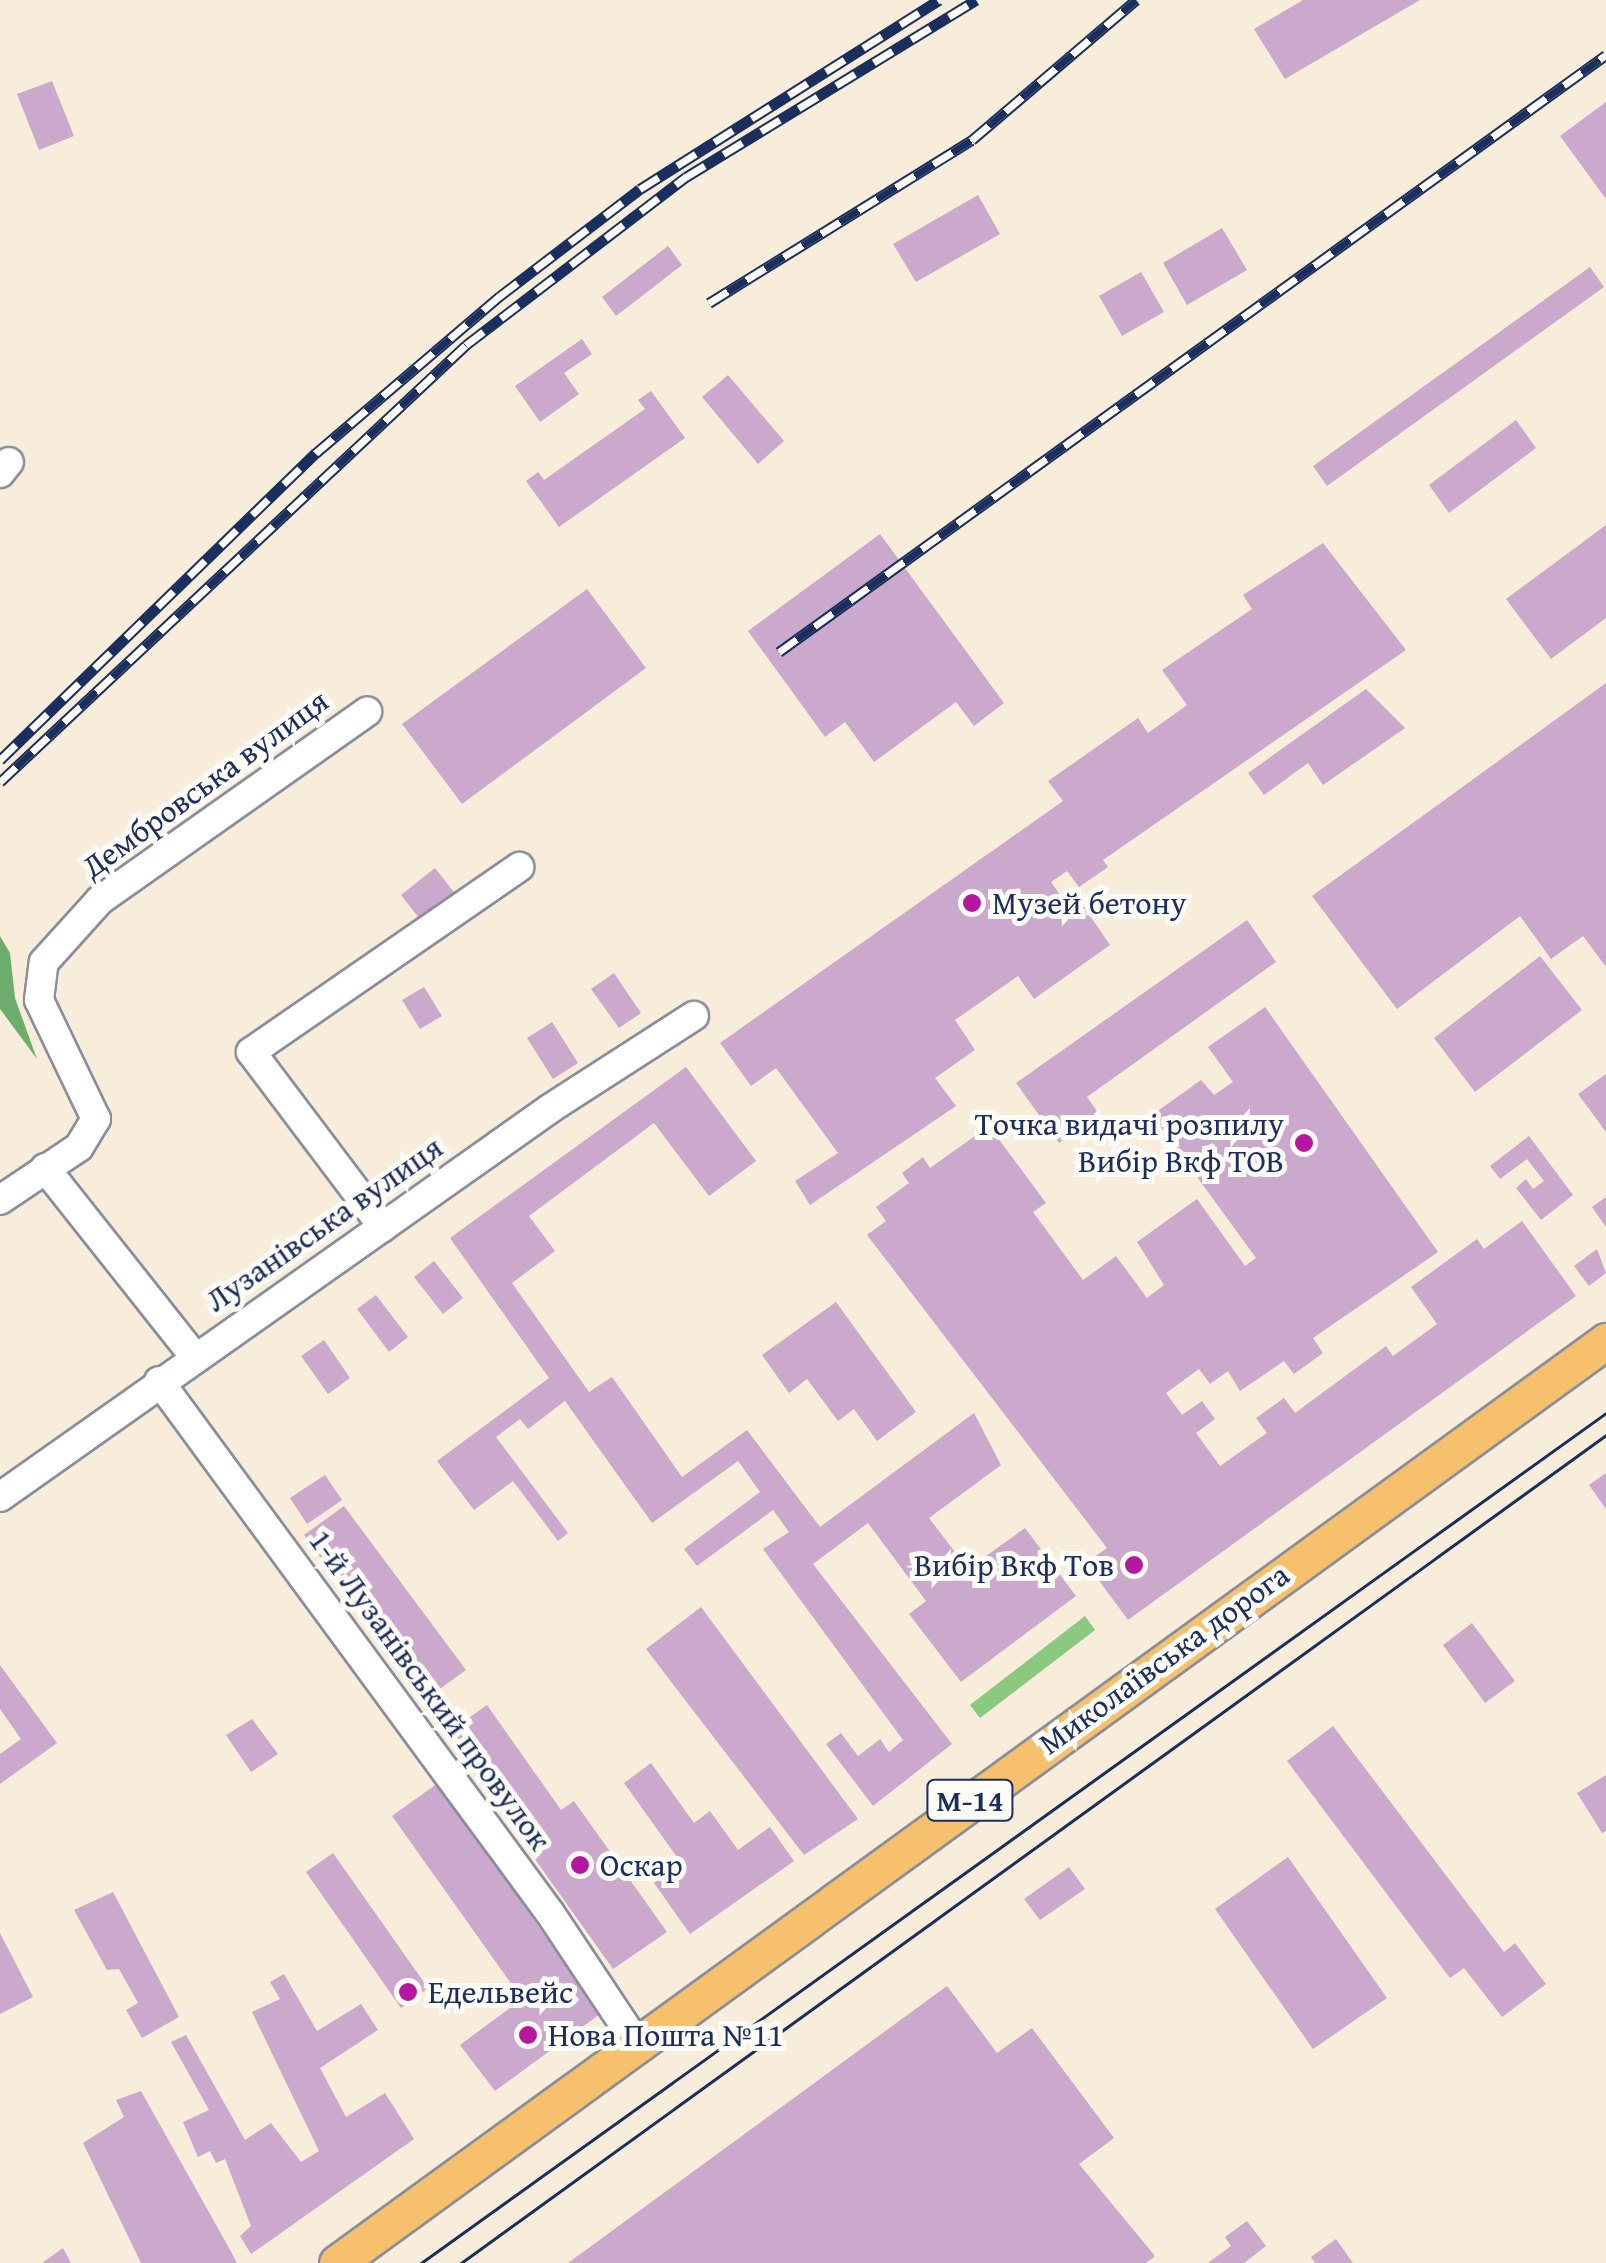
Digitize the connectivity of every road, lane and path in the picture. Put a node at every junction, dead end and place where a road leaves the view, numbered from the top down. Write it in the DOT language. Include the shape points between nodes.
graph roads {
  1 [pos="367,712"];
  2 [pos="519,868"];
  3 [pos="694,1016"];
  4 [pos="45,1168"];
  5 [pos="0,1200"];
  6 [pos="383,1227"];
  7 [pos="1606,1341"];
  8 [pos="195,1357"];
  9 [pos="159,1381"];
  10 [pos="0,1497"];
  11 [pos="638,2044"];
  12 [pos="337,2263"];
  1 -- 4 [label="street, Дембровська вулиця" via="111,891 44,962 39,1000 96,1119 79,1147"];
  2 -- 6 [label="street" via="252,1052"];
  3 -- 6 [label="street, Лузанівська вулиця"];
  4 -- 5 [label="street, Дембровська вулиця"];
  4 -- 8 [label="street"];
  6 -- 8 [label="street, Лузанівська вулиця"];
  7 -- 11 [label="main road, Миколаївська дорога / М-14"];
  8 -- 9 [label="street, Лузанівська вулиця"];
  9 -- 10 [label="street, Лузанівська вулиця"];
  9 -- 11 [label="street, 1-й Лузанівський провулок" via="550,1913"];
  11 -- 12 [label="main road, Миколаївська дорога / М-14"];
}
